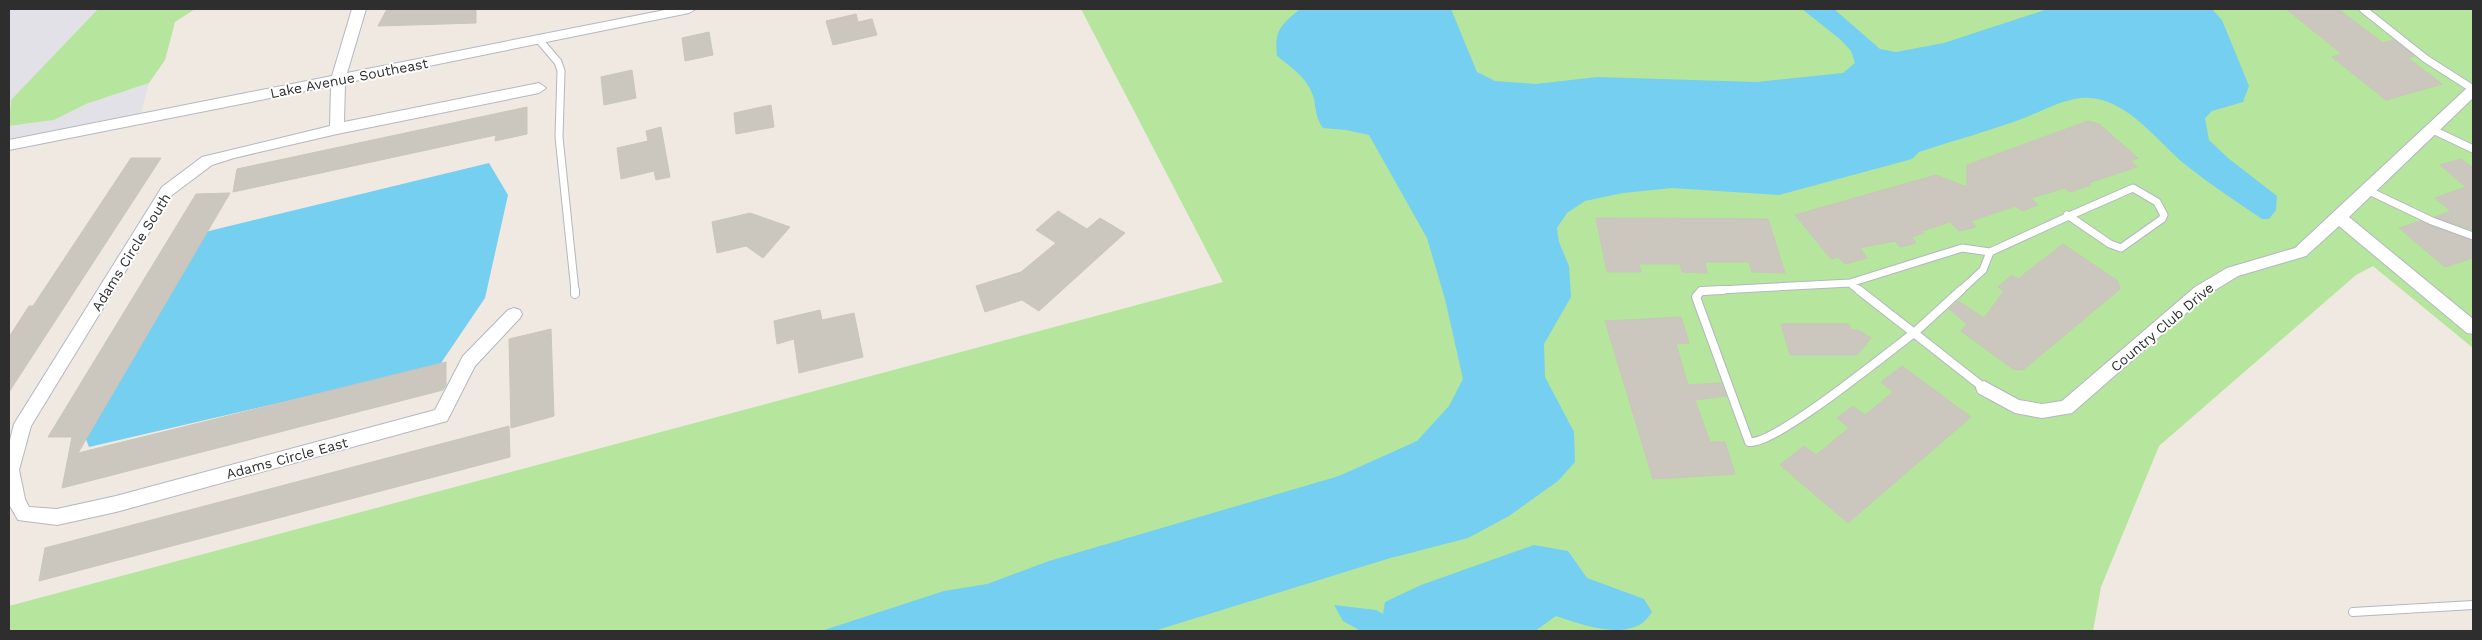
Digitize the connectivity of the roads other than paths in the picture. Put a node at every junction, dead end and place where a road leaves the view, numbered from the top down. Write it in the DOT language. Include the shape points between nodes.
graph roads {
  1 [pos="359,9"];
  2 [pos="689,9"];
  3 [pos="2363,9"];
  4 [pos="540,40"];
  5 [pos="338,80"];
  6 [pos="539,88"];
  7 [pos="2473,89"];
  8 [pos="337,129"];
  9 [pos="2432,129"];
  10 [pos="9,145"];
  11 [pos="2471,145"];
  12 [pos="2367,190"];
  13 [pos="2067,215"];
  14 [pos="2339,217"];
  15 [pos="2473,236"];
  16 [pos="1990,252"];
  17 [pos="1850,284"];
  18 [pos="574,294"];
  19 [pos="514,314"];
  20 [pos="2473,328"];
  21 [pos="1914,333"];
  22 [pos="1984,388"];
  23 [pos="16,500"];
  24 [pos="2473,605"];
  25 [pos="2353,612"];
  1 -- 5 [label="street"];
  2 -- 4 [label="street, Lake Avenue Southeast"];
  3 -- 7 [label="lane" via="2426,59"];
  4 -- 5 [label="street, Lake Avenue Southeast"];
  4 -- 18 [label="lane" via="558,62 561,71 559,137"];
  5 -- 8 [label="street"];
  5 -- 10 [label="street, Lake Avenue Southeast"];
  6 -- 8 [label="street, Adams Circle South"];
  7 -- 9 [label="street, Country Club Drive"];
  8 -- 23 [label="street, Adams Circle South" via="207,161 167,191 23,424 10,470"];
  9 -- 11 [label="lane"];
  9 -- 12 [label="street, Country Club Drive"];
  12 -- 14 [label="street, Country Club Drive"];
  12 -- 15 [label="lane" via="2409,211"];
  13 -- 13 [label="lane" via="2133,188 2157,202 2164,215 2162,220 2121,248"];
  13 -- 16 [label="lane"];
  14 -- 20 [label="street"];
  14 -- 22 [label="street, Country Club Drive" via="2300,252 2233,272 2201,291 2066,408 2042,411 2015,406"];
  16 -- 17 [label="lane" via="1962,248"];
  16 -- 21 [label="lane" via="1982,270"];
  17 -- 21 [label="lane"];
  17 -- 21 [label="lane" via="1701,291 1696,297 1749,442 1756,443 1791,424"];
  19 -- 23 [label="street, Adams Circle East" via="469,361 441,416 57,517 24,514"];
  21 -- 22 [label="lane"];
  24 -- 25 [label="lane"];
}
